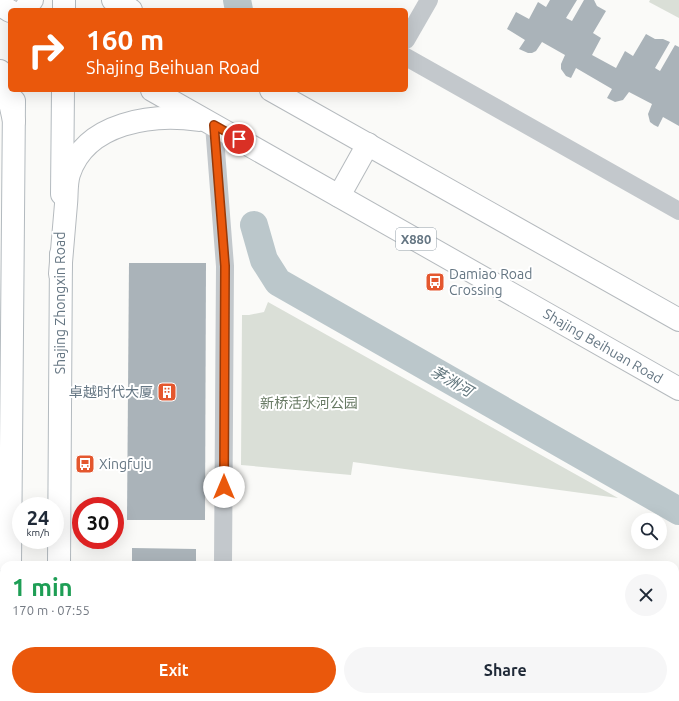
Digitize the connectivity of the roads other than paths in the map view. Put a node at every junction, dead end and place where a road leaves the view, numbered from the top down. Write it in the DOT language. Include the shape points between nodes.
graph roads {
  1 [pos="32,0"];
  2 [pos="429,0"];
  3 [pos="123,3"];
  4 [pos="26,8"];
  5 [pos="141,8"];
  6 [pos="408,37"];
  7 [pos="408,58"];
  8 [pos="0,71"];
  9 [pos="14,92"];
  10 [pos="63,92"];
  11 [pos="156,92"];
  12 [pos="275,92"];
  13 [pos="14,121"];
  14 [pos="214,125"];
  15 [pos="368,144"];
  16 [pos="339,196"];
  17 [pos="679,211"];
  18 [pos="60,274"];
  19 [pos="679,320"];
  20 [pos="679,389"];
  21 [pos="10,561"];
  22 [pos="59,561"];
  23 [pos="223,561"];
  1 -- 4 [label="main road"];
  2 -- 6 [label="street"];
  3 -- 5 [label="main road"];
  7 -- 17 [label="street"];
  8 -- 13 [label="main road"];
  9 -- 13 [label="main road"];
  10 -- 18 [label="main road, Shajing Zhongxin Road"];
  11 -- 14 [label="main road, Shajing Beihuan Road / X880"];
  12 -- 15 [label="main road"];
  13 -- 21 [label="main road"];
  14 -- 16 [label="main road, Shajing Beihuan Road / X880"];
  14 -- 18 [label="main road" via="186,118 152,118 103,134 82,151 69,175"];
  14 -- 23 [label="street" via="225,266"];
  15 -- 16 [label="main road"];
  15 -- 19 [label="main road"];
  16 -- 20 [label="main road, Shajing Beihuan Road / X880"];
  18 -- 22 [label="main road, Shajing Zhongxin Road"];
}
